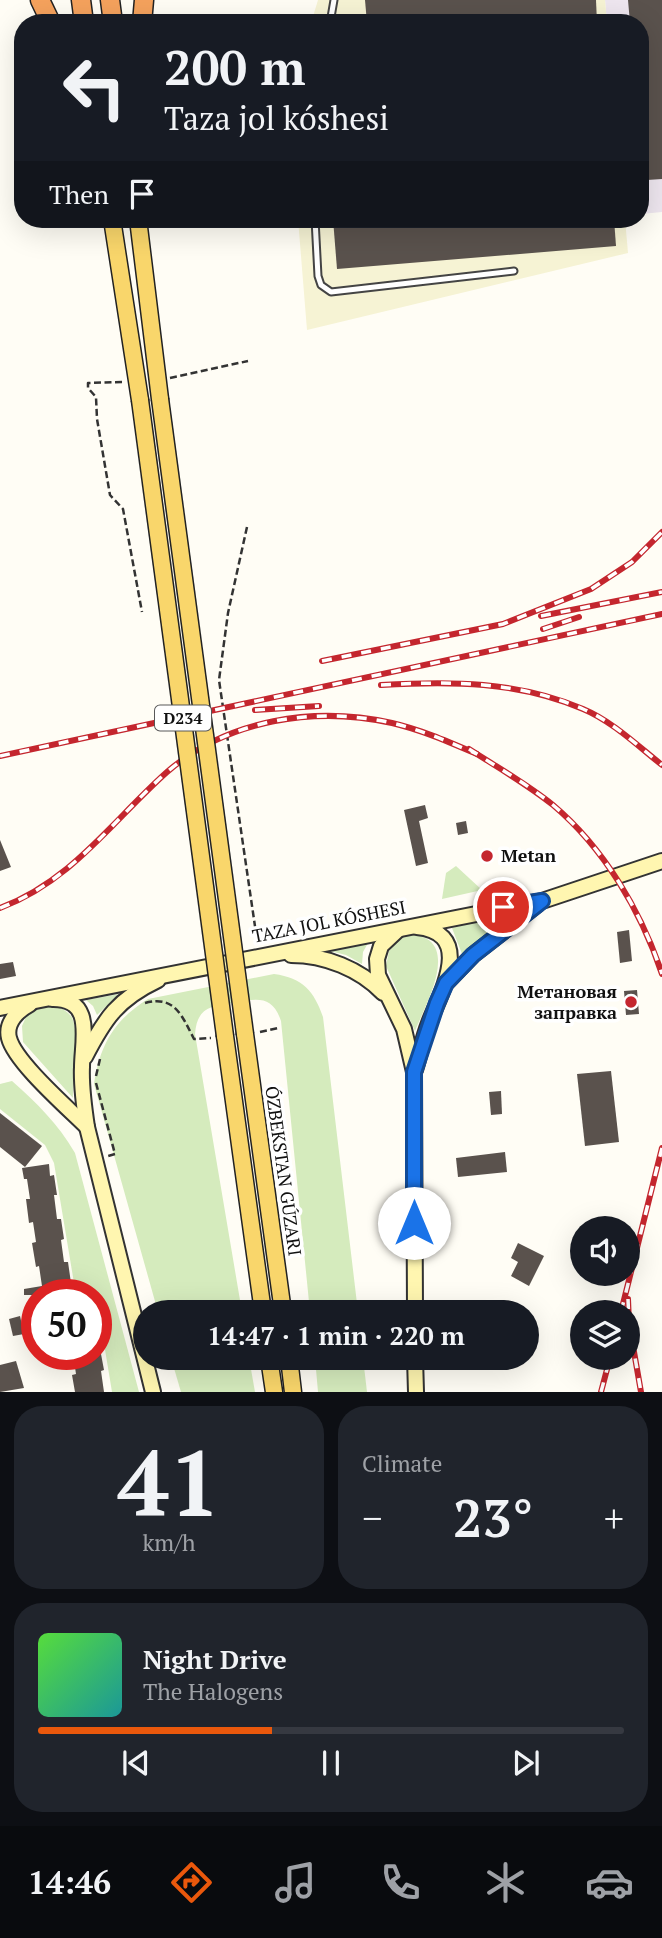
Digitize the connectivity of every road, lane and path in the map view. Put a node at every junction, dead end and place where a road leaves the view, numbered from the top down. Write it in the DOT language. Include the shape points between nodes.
graph roads {
  1 [pos="113,228"];
  2 [pos="139,228"];
  3 [pos="316,228"];
  4 [pos="514,271"];
  5 [pos="248,361"];
  6 [pos="169,378"];
  7 [pos="127,382"];
  8 [pos="247,527"];
  9 [pos="142,612"];
  10 [pos="662,861"];
  11 [pos="542,901"];
  12 [pos="407,927"];
  13 [pos="257,940"];
  14 [pos="265,955"];
  15 [pos="179,971"];
  16 [pos="446,983"];
  17 [pos="39,999"];
  18 [pos="392,1003"];
  19 [pos="0,1008"];
  20 [pos="137,1008"];
  21 [pos="278,1028"];
  22 [pos="251,1033"];
  23 [pos="220,1037"];
  24 [pos="0,1051"];
  25 [pos="103,1051"];
  26 [pos="21,1058"];
  27 [pos="82,1064"];
  28 [pos="414,1072"];
  29 [pos="87,1127"];
  30 [pos="115,1154"];
  31 [pos="261,1300"];
  32 [pos="282,1300"];
  33 [pos="415,1300"];
  34 [pos="271,1370"];
  35 [pos="290,1370"];
  36 [pos="415,1370"];
  37 [pos="153,1392"];
  38 [pos="274,1392"];
  39 [pos="293,1392"];
  40 [pos="416,1392"];
  1 -- 23 [label="main road, D234, bridge" via="140,400"];
  2 -- 22 [label="main road, D234, bridge"];
  3 -- 4 [label="lane" via="318,276 331,292"];
  5 -- 6 [label="path"];
  7 -- 9 [label="path" via="88,383 88,388 96,397 110,495 122,509"];
  8 -- 13 [label="path" via="219,680"];
  10 -- 11 [label="main road, TAZA JOL KÓSHESI"];
  11 -- 12 [label="main road, TAZA JOL KÓSHESI"];
  11 -- 16 [label="main road" via="483,946"];
  12 -- 14 [label="main road, TAZA JOL KÓSHESI"];
  12 -- 16 [label="main road" via="428,928 449,947"];
  12 -- 18 [label="main road" via="387,939 377,959 378,975"];
  14 -- 15 [label="main road, TAZA JOL KÓSHESI"];
  14 -- 18 [label="main road" via="307,955 332,961 374,984"];
  15 -- 17 [label="main road, TAZA JOL KÓSHESI"];
  15 -- 27 [label="main road" via="129,995 114,1009"];
  16 -- 28 [label="main road"];
  17 -- 19 [label="main road, TAZA JOL KÓSHESI"];
  17 -- 26 [label="main road" via="20,1009 9,1027 9,1038"];
  17 -- 27 [label="main road" via="76,1006 85,1027"];
  18 -- 28 [label="main road" via="404,1029"];
  20 -- 23 [label="path" via="158,999 177,1008 194,1039"];
  21 -- 22 [label="path"];
  22 -- 32 [label="main road, D234"];
  23 -- 31 [label="main road, D234"];
  24 -- 26 [label="main road"];
  25 -- 30 [label="path" via="96,1084"];
  26 -- 29 [label="main road"];
  27 -- 29 [label="main road"];
  28 -- 33 [label="main road"];
  29 -- 37 [label="main road"];
  34 -- 38 [label="main road"];
  35 -- 39 [label="main road"];
  36 -- 40 [label="main road"];
}
